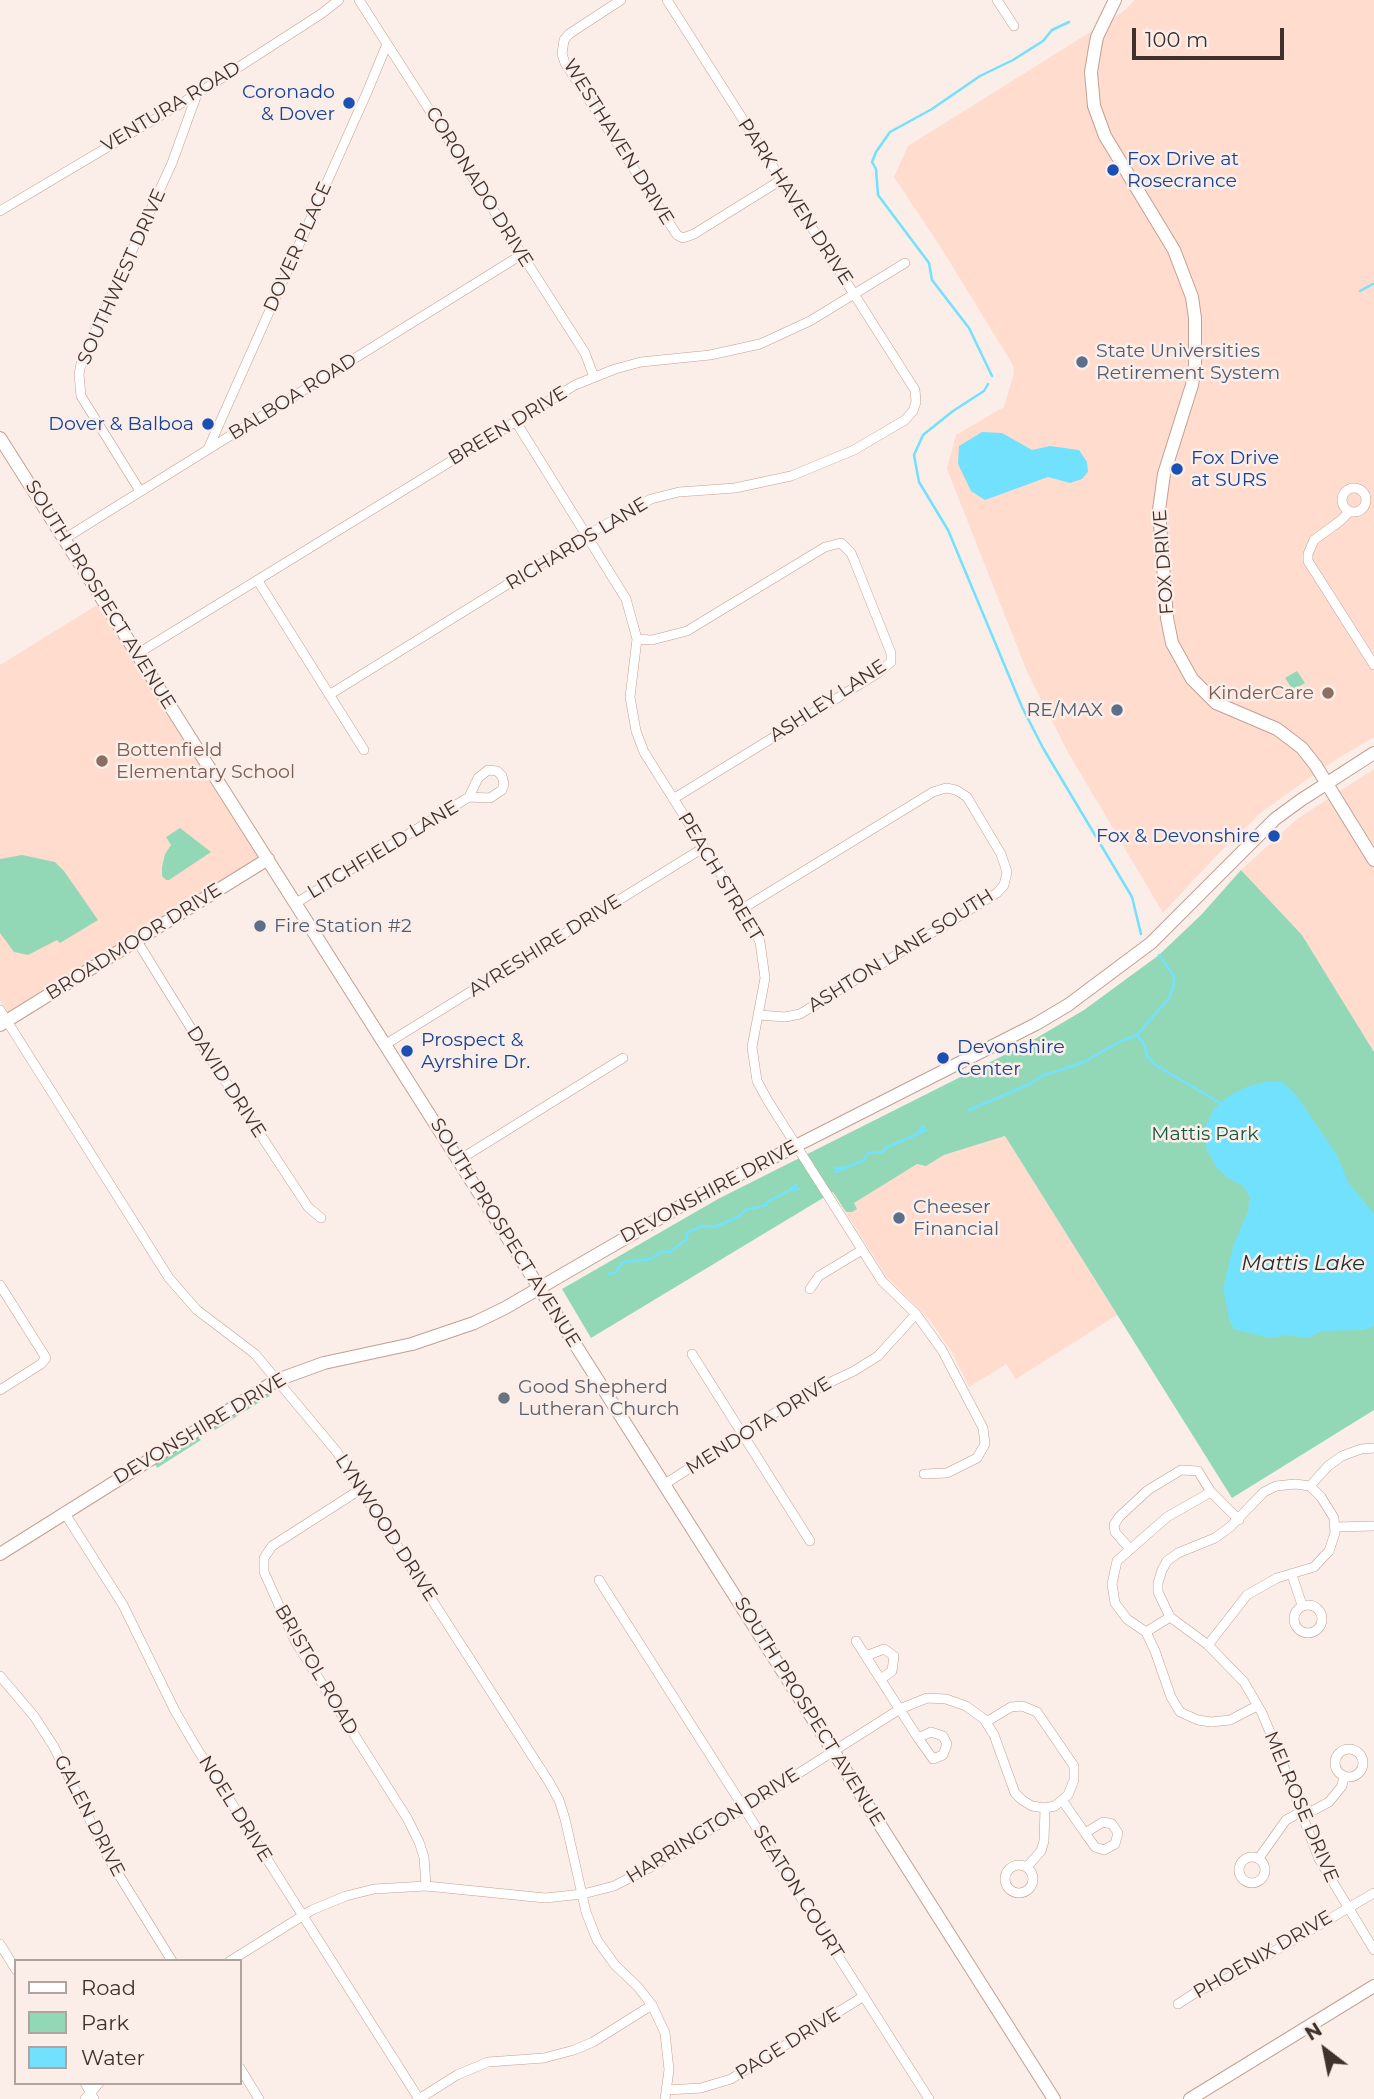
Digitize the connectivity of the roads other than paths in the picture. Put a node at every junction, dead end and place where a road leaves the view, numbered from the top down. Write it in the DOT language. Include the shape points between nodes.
graph roads {
  1 [pos="340,0"];
  2 [pos="359,0"];
  3 [pos="621,0"];
  4 [pos="667,0"];
  5 [pos="997,0"];
  6 [pos="1115,0"];
  7 [pos="1014,26"];
  8 [pos="387,44"];
  9 [pos="197,93"];
  10 [pos="781,180"];
  11 [pos="0,211"];
  12 [pos="521,256"];
  13 [pos="905,263"];
  14 [pos="854,294"];
  15 [pos="594,377"];
  16 [pos="916,406"];
  17 [pos="516,422"];
  18 [pos="0,439"];
  19 [pos="208,450"];
  20 [pos="140,491"];
  21 [pos="1349,512"];
  22 [pos="587,535"];
  23 [pos="64,539"];
  24 [pos="258,581"];
  25 [pos="637,639"];
  26 [pos="137,654"];
  27 [pos="1374,665"];
  28 [pos="329,695"];
  29 [pos="364,750"];
  30 [pos="1374,753"];
  31 [pos="1326,783"];
  32 [pos="470,797"];
  33 [pos="673,799"];
  34 [pos="704,848"];
  35 [pos="268,859"];
  36 [pos="1374,860"];
  37 [pos="296,902"];
  38 [pos="743,909"];
  39 [pos="137,941"];
  40 [pos="759,1015"];
  41 [pos="2,1018"];
  42 [pos="386,1044"];
  43 [pos="623,1059"];
  44 [pos="796,1144"];
  45 [pos="459,1160"];
  46 [pos="321,1218"];
  47 [pos="862,1250"];
  48 [pos="0,1285"];
  49 [pos="539,1287"];
  50 [pos="810,1289"];
  51 [pos="916,1314"];
  52 [pos="692,1354"];
  53 [pos="277,1380"];
  54 [pos="0,1390"];
  55 [pos="742,1433"];
  56 [pos="1374,1448"];
  57 [pos="925,1474"];
  58 [pos="665,1484"];
  59 [pos="1310,1486"];
  60 [pos="361,1489"];
  61 [pos="1212,1492"];
  62 [pos="64,1512"];
  63 [pos="1239,1520"];
  64 [pos="1374,1526"];
  65 [pos="1336,1527"];
  66 [pos="810,1541"];
  67 [pos="1130,1549"];
  68 [pos="0,1554"];
  69 [pos="1292,1575"];
  70 [pos="599,1580"];
  71 [pos="1302,1605"];
  72 [pos="1170,1617"];
  73 [pos="1146,1632"];
  74 [pos="856,1641"];
  75 [pos="1208,1645"];
  76 [pos="866,1656"];
  77 [pos="0,1676"];
  78 [pos="881,1679"];
  79 [pos="1257,1706"];
  80 [pos="900,1709"];
  81 [pos="986,1722"];
  82 [pos="918,1738"];
  83 [pos="833,1750"];
  84 [pos="1344,1776"];
  85 [pos="1062,1801"];
  86 [pos="744,1808"];
  87 [pos="1045,1808"];
  88 [pos="1301,1812"];
  89 [pos="1085,1833"];
  90 [pos="1259,1858"];
  91 [pos="1027,1867"];
  92 [pos="426,1886"];
  93 [pos="1374,1893"];
  94 [pos="583,1894"];
  95 [pos="1347,1907"];
  96 [pos="302,1914"];
  97 [pos="0,1944"];
  98 [pos="1374,1950"];
  99 [pos="171,1959"];
  100 [pos="233,1959"];
  101 [pos="14,1967"];
  102 [pos="1374,1986"];
  103 [pos="864,1996"];
  104 [pos="1178,2004"];
  105 [pos="652,2005"];
  106 [pos="242,2071"];
  107 [pos="666,2094"];
  108 [pos="260,2099"];
  109 [pos="419,2099"];
  110 [pos="929,2099"];
  111 [pos="1054,2099"];
  112 [pos="1190,2099"];
  1 -- 9 [label="street, VENTURA ROAD"];
  2 -- 8 [label="street, CORONADO DRIVE"];
  3 -- 10 [label="street, WESTHAVEN DRIVE" via="569,34 562,54 677,235 687,238"];
  4 -- 10 [label="street, PARK HAVEN DRIVE"];
  5 -- 7 [label="street"];
  6 -- 31 [label="street, FOX DRIVE" via="1097,37 1091,72 1094,106 1105,136 1174,250 1195,318 1192,385 1164,474 1159,510 1172,643 1192,679 1216,703 1289,737"];
  8 -- 12 [label="street, CORONADO DRIVE"];
  8 -- 19 [label="street, DOVER PLACE"];
  9 -- 11 [label="street, VENTURA ROAD"];
  9 -- 20 [label="street, SOUTHWEST DRIVE" via="172,163 79,374 81,396"];
  10 -- 14 [label="street, PARK HAVEN DRIVE"];
  12 -- 15 [label="street, CORONADO DRIVE" via="585,354"];
  12 -- 19 [label="street, BALBOA ROAD"];
  13 -- 14 [label="street, BREEN DRIVE"];
  14 -- 15 [label="street, BREEN DRIVE" via="760,344 641,362"];
  14 -- 16 [label="street, PARK HAVEN DRIVE" via="915,390"];
  15 -- 17 [label="street, BREEN DRIVE"];
  16 -- 22 [label="street, RICHARDS LANE" via="905,420 825,464 765,483 652,499"];
  17 -- 22 [label="street, PEACH STREET"];
  17 -- 24 [label="street, BREEN DRIVE"];
  18 -- 23 [label="street, SOUTH PROSPECT AVENUE"];
  19 -- 20 [label="street, BALBOA ROAD"];
  20 -- 23 [label="street, BALBOA ROAD"];
  21 -- 27 [label="street" via="1314,540 1308,561"];
  22 -- 25 [label="street, PEACH STREET" via="626,599"];
  22 -- 28 [label="street, RICHARDS LANE"];
  23 -- 26 [label="street, SOUTH PROSPECT AVENUE"];
  24 -- 26 [label="street, BREEN DRIVE"];
  24 -- 28 [label="street"];
  25 -- 33 [label="street, PEACH STREET" via="631,697 636,731"];
  25 -- 33 [label="street, ASHLEY LANE" via="687,631 825,547 841,543 851,552 891,653 891,662 878,673"];
  26 -- 35 [label="street, SOUTH PROSPECT AVENUE"];
  28 -- 29 [label="street"];
  30 -- 31 [label="street, DEVONSHIRE DRIVE"];
  31 -- 36 [label="street, FOX DRIVE"];
  31 -- 44 [label="street, DEVONSHIRE DRIVE" via="1276,819 1168,929 1068,1005"];
  32 -- 37 [label="street, LITCHFIELD LANE"];
  33 -- 34 [label="street, PEACH STREET"];
  34 -- 38 [label="street, PEACH STREET"];
  34 -- 42 [label="street, AYRESHIRE DRIVE"];
  35 -- 37 [label="street, SOUTH PROSPECT AVENUE"];
  35 -- 39 [label="street, BROADMOOR DRIVE"];
  37 -- 42 [label="street, SOUTH PROSPECT AVENUE"];
  38 -- 40 [label="street, PEACH STREET" via="763,954 765,978"];
  38 -- 40 [label="street, ASHTON LANE SOUTH" via="946,788 967,797 1007,872 997,893 800,1014"];
  39 -- 41 [label="street, BROADMOOR DRIVE"];
  39 -- 46 [label="street, DAVID DRIVE" via="307,1207"];
  40 -- 44 [label="street, PEACH STREET" via="752,1047 757,1081"];
  41 -- 53 [label="street, LYNWOOD DRIVE" via="169,1278 197,1310 246,1346"];
  42 -- 45 [label="street, SOUTH PROSPECT AVENUE"];
  43 -- 45 [label="street"];
  44 -- 47 [label="street, PEACH STREET"];
  44 -- 49 [label="street, DEVONSHIRE DRIVE"];
  45 -- 49 [label="street, SOUTH PROSPECT AVENUE"];
  47 -- 50 [label="street" via="819,1276"];
  47 -- 51 [label="street, PEACH STREET" via="881,1281"];
  48 -- 54 [label="street" via="45,1355 45,1360"];
  49 -- 53 [label="street, DEVONSHIRE DRIVE" via="506,1308 449,1333 324,1363"];
  49 -- 58 [label="street, SOUTH PROSPECT AVENUE"];
  51 -- 55 [label="street, MENDOTA DRIVE" via="878,1356"];
  51 -- 57 [label="street, PEACH STREET" via="942,1350 985,1436 982,1453 971,1462 947,1473"];
  52 -- 55 [label="street"];
  53 -- 60 [label="street, LYNWOOD DRIVE"];
  53 -- 62 [label="street, DEVONSHIRE DRIVE"];
  55 -- 58 [label="street, MENDOTA DRIVE"];
  55 -- 66 [label="street"];
  56 -- 59 [label="street" via="1342,1456"];
  58 -- 83 [label="street, SOUTH PROSPECT AVENUE"];
  59 -- 63 [label="street" via="1276,1486 1264,1492"];
  59 -- 65 [label="street"];
  60 -- 92 [label="street, BRISTOL ROAD" via="272,1546 264,1558 264,1572 295,1641 407,1818 424,1857"];
  60 -- 94 [label="street, LYNWOOD DRIVE" via="559,1800"];
  61 -- 63 [label="street"];
  61 -- 67 [label="street, MELROSE DRIVE" via="1167,1517"];
  61 -- 67 [label="street" via="1198,1471 1190,1469 1148,1490 1114,1524"];
  62 -- 68 [label="street, DEVONSHIRE DRIVE"];
  62 -- 96 [label="street, NOEL DRIVE" via="123,1605 196,1747"];
  63 -- 72 [label="street" via="1215,1538 1167,1561 1158,1592"];
  64 -- 65 [label="street"];
  65 -- 69 [label="street" via="1323,1560"];
  67 -- 73 [label="street, MELROSE DRIVE" via="1117,1561 1112,1584 1115,1603"];
  69 -- 71 [label="street"];
  69 -- 75 [label="street" via="1263,1584 1247,1595"];
  70 -- 86 [label="street, SEATON COURT"];
  72 -- 73 [label="street"];
  72 -- 75 [label="street, MELROSE DRIVE"];
  73 -- 79 [label="street, MELROSE DRIVE" via="1180,1712 1211,1722 1230,1720"];
  74 -- 76 [label="street"];
  75 -- 79 [label="street, MELROSE DRIVE" via="1244,1682"];
  76 -- 78 [label="street"];
  76 -- 78 [label="street" via="884,1649 894,1656 892,1671"];
  77 -- 99 [label="street, GALEN DRIVE" via="54,1747 108,1859"];
  78 -- 80 [label="street"];
  79 -- 88 [label="street, MELROSE DRIVE"];
  80 -- 81 [label="street, HARRINGTON DRIVE" via="928,1698 946,1699 966,1706"];
  80 -- 82 [label="street"];
  80 -- 83 [label="street, HARRINGTON DRIVE"];
  81 -- 85 [label="street" via="1014,1706 1041,1716 1076,1773"];
  81 -- 87 [label="street" via="1015,1793 1032,1806"];
  83 -- 86 [label="street, HARRINGTON DRIVE"];
  83 -- 111 [label="street, SOUTH PROSPECT AVENUE"];
  84 -- 88 [label="street" via="1329,1802"];
  85 -- 87 [label="street"];
  85 -- 89 [label="street"];
  86 -- 94 [label="street, HARRINGTON DRIVE" via="629,1879"];
  86 -- 103 [label="street, SEATON COURT"];
  87 -- 91 [label="street" via="1041,1851"];
  88 -- 90 [label="street" via="1286,1820"];
  88 -- 95 [label="street, MELROSE DRIVE" via="1319,1859"];
  92 -- 94 [label="street, HARRINGTON DRIVE" via="545,1898"];
  92 -- 96 [label="street, HARRINGTON DRIVE" via="374,1889"];
  93 -- 95 [label="street, PHOENIX DRIVE"];
  94 -- 105 [label="street, LYNWOOD DRIVE" via="597,1940"];
  95 -- 98 [label="street, PHOENIX DRIVE"];
  95 -- 104 [label="street, PHOENIX DRIVE"];
  96 -- 100 [label="street, HARRINGTON DRIVE"];
  96 -- 109 [label="street, NOEL DRIVE"];
  97 -- 101 [label="street"];
  102 -- 112 [label="street"];
  103 -- 107 [label="street, PAGE DRIVE" via="731,2080"];
  103 -- 110 [label="street, SEATON COURT"];
  105 -- 107 [label="street, LYNWOOD DRIVE" via="668,2051"];
  105 -- 109 [label="street" via="574,2050 544,2058 488,2062"];
  106 -- 108 [label="street"];
}
